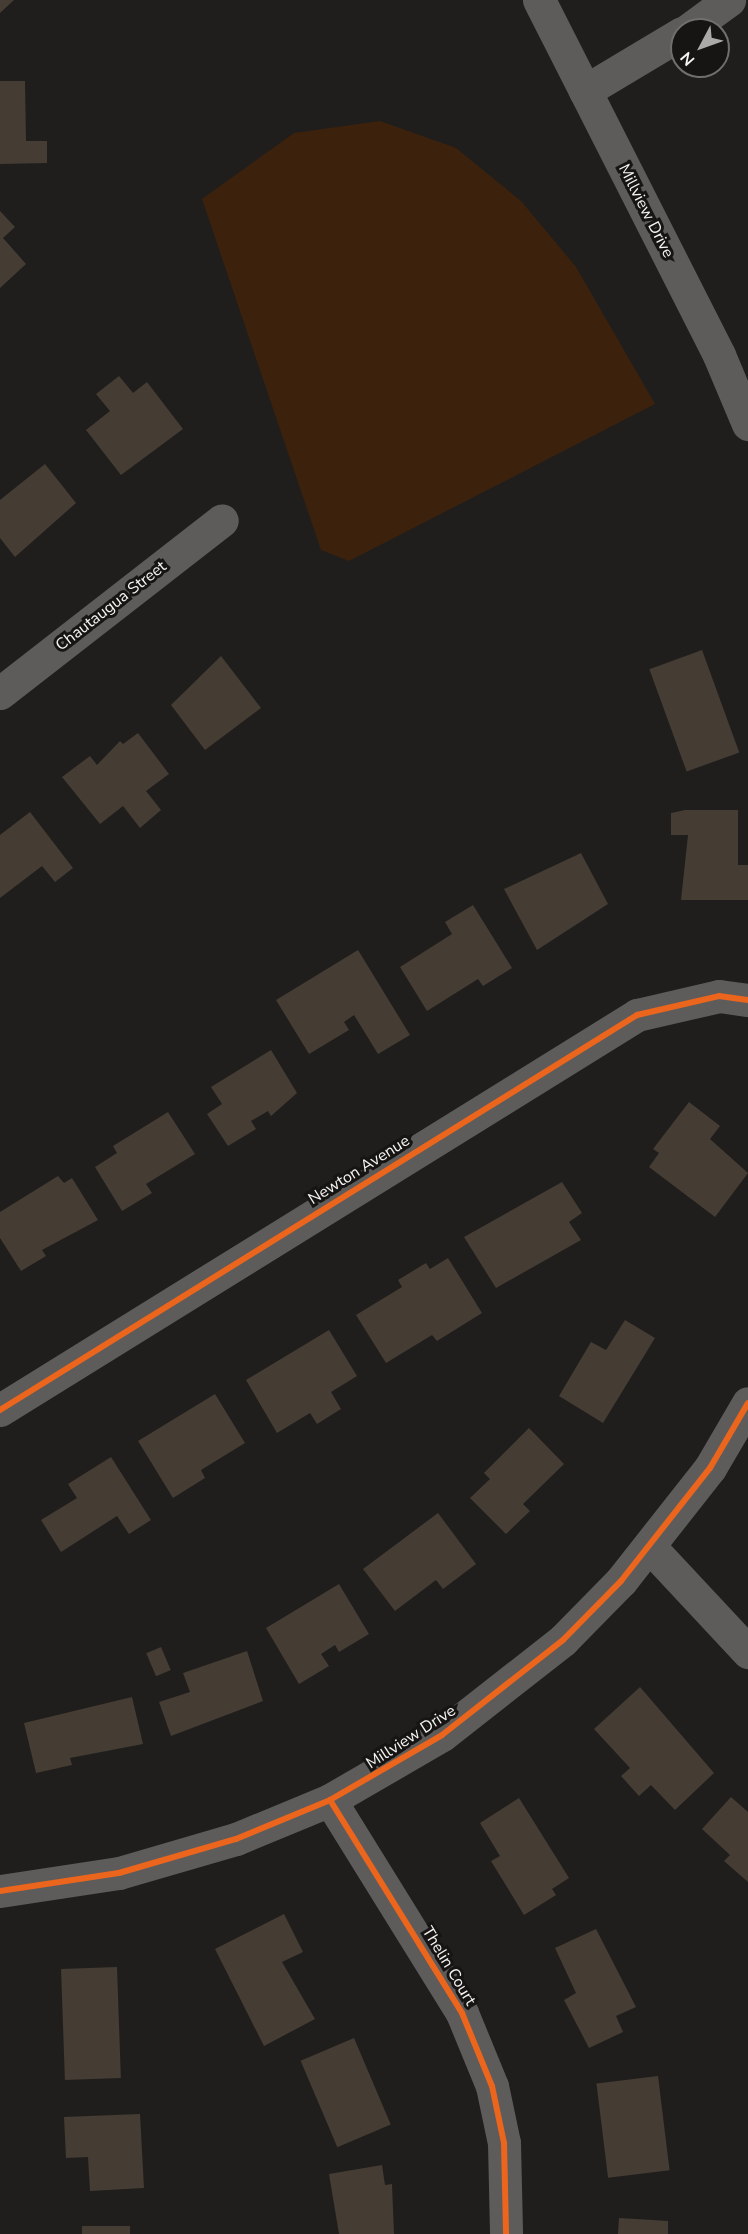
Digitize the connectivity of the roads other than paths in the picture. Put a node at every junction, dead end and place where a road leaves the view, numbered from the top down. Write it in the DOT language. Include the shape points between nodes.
graph roads {
  1 [pos="539,0"];
  2 [pos="729,0"];
  3 [pos="704,18"];
  4 [pos="670,40"];
  5 [pos="585,90"];
  6 [pos="748,424"];
  7 [pos="222,520"];
  8 [pos="0,693"];
  9 [pos="748,1000"];
  10 [pos="748,1403"];
  11 [pos="0,1410"];
  12 [pos="650,1547"];
  13 [pos="748,1652"];
  14 [pos="330,1800"];
  15 [pos="0,1891"];
  16 [pos="506,2234"];
  1 -- 5 [label="street, Millview Drive"];
  2 -- 3 [label="street"];
  4 -- 5 [label="street"];
  5 -- 6 [label="street, Millview Drive" via="719,355"];
  7 -- 8 [label="street, Chautaugua Street"];
  9 -- 11 [label="street, Newton Avenue" via="719,996 637,1015"];
  10 -- 12 [label="street, Millview Drive" via="710,1468"];
  12 -- 13 [label="street"];
  12 -- 14 [label="street, Millview Drive" via="563,1640 501,1693 442,1735"];
  14 -- 15 [label="street, Millview Drive" via="237,1839 119,1873"];
  14 -- 16 [label="street, Thelin Court" via="462,2013 492,2086 504,2143"];
}
